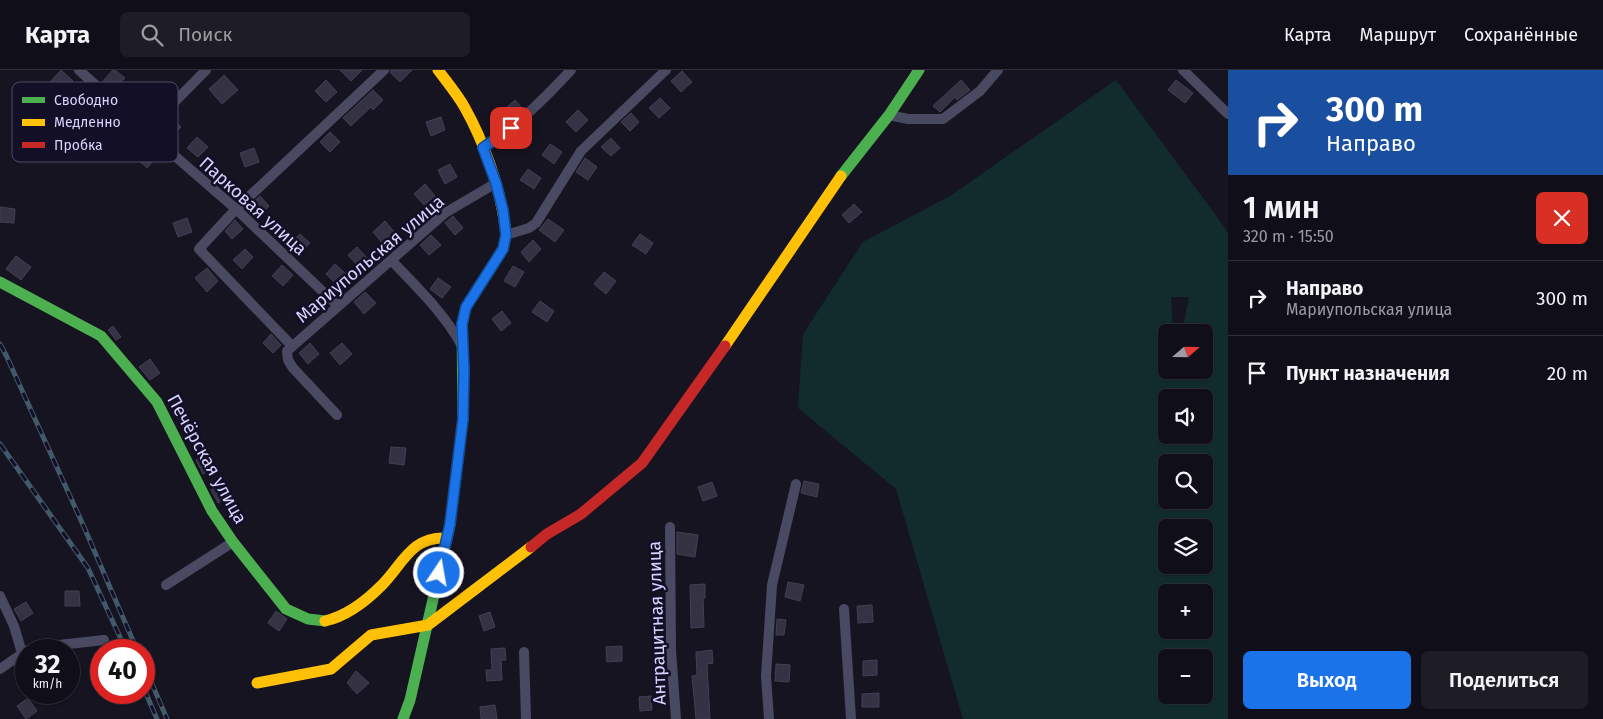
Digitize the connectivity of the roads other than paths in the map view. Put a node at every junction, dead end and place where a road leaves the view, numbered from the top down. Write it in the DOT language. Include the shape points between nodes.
graph roads {
  1 [pos="79,70"];
  2 [pos="206,70"];
  3 [pos="384,70"];
  4 [pos="438,70"];
  5 [pos="571,70"];
  6 [pos="666,70"];
  7 [pos="919,70"];
  8 [pos="998,70"];
  9 [pos="1183,70"];
  10 [pos="92,82"];
  11 [pos="178,98"];
  12 [pos="1228,114"];
  13 [pos="889,115"];
  14 [pos="483,148"];
  15 [pos="178,159"];
  16 [pos="496,183"];
  17 [pos="236,209"];
  18 [pos="506,235"];
  19 [pos="391,260"];
  20 [pos="0,282"];
  21 [pos="338,306"];
  22 [pos="462,345"];
  23 [pos="292,346"];
  24 [pos="337,415"];
  25 [pos="796,484"];
  26 [pos="670,527"];
  27 [pos="447,538"];
  28 [pos="233,542"];
  29 [pos="166,585"];
  30 [pos="0,596"];
  31 [pos="844,609"];
  32 [pos="428,626"];
  33 [pos="20,639"];
  34 [pos="524,652"];
  35 [pos="15,658"];
  36 [pos="0,669"];
  37 [pos="257,683"];
  38 [pos="403,719"];
  39 [pos="526,719"];
  40 [pos="676,719"];
  41 [pos="770,719"];
  42 [pos="850,719"];
  1 -- 10 [label="street, Парковая улица"];
  2 -- 11 [label="street"];
  3 -- 17 [label="street"];
  4 -- 14 [label="street" via="465,107"];
  5 -- 14 [label="street" via="502,136"];
  6 -- 18 [label="street" via="581,151 536,223"];
  7 -- 13 [label="street"];
  8 -- 13 [label="street" via="980,92 943,118 908,119"];
  9 -- 12 [label="street"];
  13 -- 32 [label="street" via="839,178 642,463 581,514 547,534"];
  14 -- 16 [label="street"];
  15 -- 17 [label="street, Парковая улица"];
  16 -- 18 [label="street"];
  16 -- 19 [label="street, Мариупольская улица" via="445,213"];
  17 -- 21 [label="street, Парковая улица"];
  17 -- 23 [label="street" via="199,249"];
  18 -- 22 [label="street" via="503,249 466,307"];
  19 -- 21 [label="street, Мариупольская улица"];
  19 -- 22 [label="street" via="414,283"];
  20 -- 28 [label="street, Печёрская улица" via="101,336 157,402 212,511"];
  21 -- 23 [label="street, Мариупольская улица"];
  22 -- 27 [label="street" via="463,419"];
  23 -- 24 [label="street" via="287,351 293,368"];
  25 -- 41 [label="street" via="772,584 766,676"];
  26 -- 40 [label="street, Антрацитная улица" via="670,650"];
  27 -- 28 [label="street, Печёрская улица" via="438,536 418,543 379,588 358,606 322,621 298,616 286,609"];
  27 -- 32 [label="street"];
  28 -- 29 [label="street"];
  30 -- 33 [label="street"];
  31 -- 42 [label="street"];
  32 -- 37 [label="street" via="371,635 331,669"];
  32 -- 38 [label="street"];
  34 -- 39 [label="street"];
  35 -- 36 [label="street"];
}
